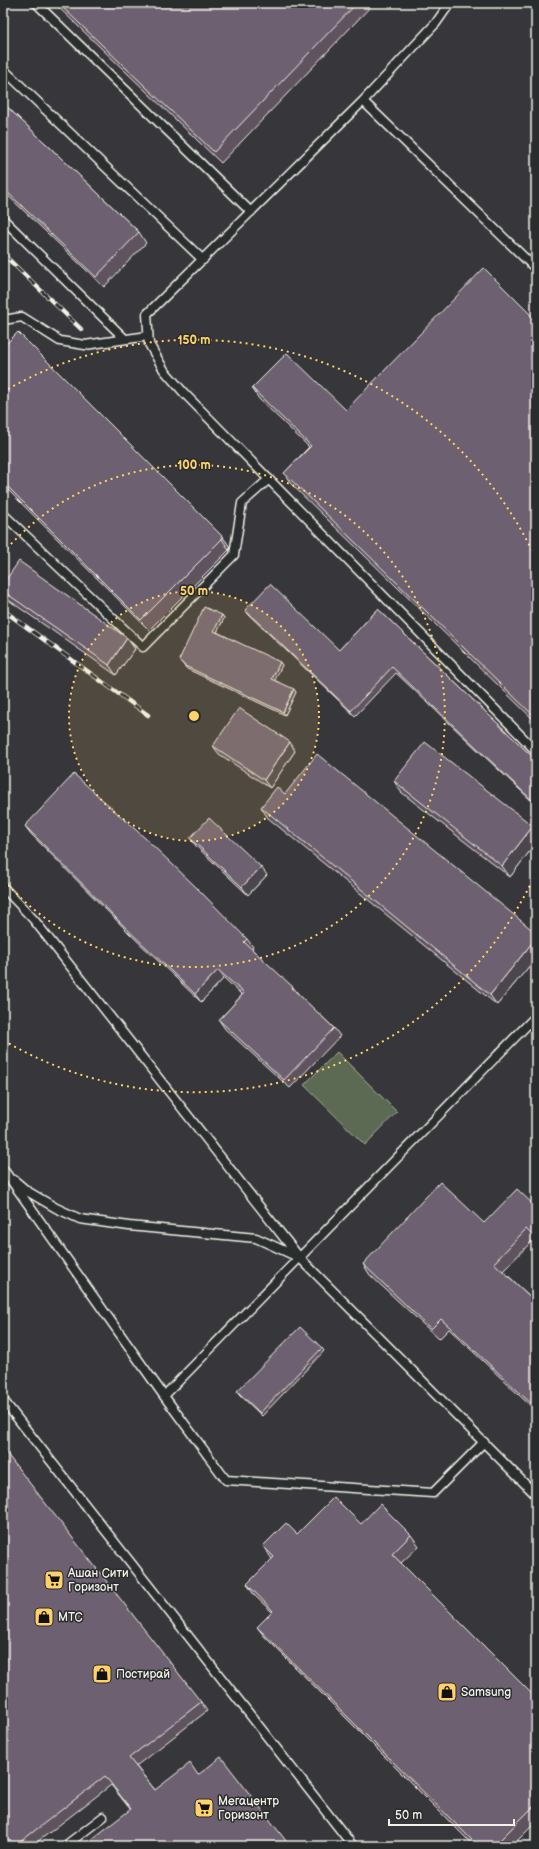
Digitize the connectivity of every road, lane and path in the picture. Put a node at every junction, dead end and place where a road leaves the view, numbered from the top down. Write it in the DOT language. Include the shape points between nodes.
graph roads {
  1 [pos="36,3"];
  2 [pos="450,3"];
  3 [pos="3,69"];
  4 [pos="363,101"];
  5 [pos="251,212"];
  6 [pos="3,219"];
  7 [pos="203,260"];
  8 [pos="536,269"];
  9 [pos="3,320"];
  10 [pos="148,336"];
  11 [pos="125,340"];
  12 [pos="268,479"];
  13 [pos="3,514"];
  14 [pos="536,751"];
  15 [pos="3,887"];
  16 [pos="536,1016"];
  17 [pos="4,1171"];
  18 [pos="300,1258"];
  19 [pos="164,1396"];
  20 [pos="3,1400"];
  21 [pos="484,1442"];
  22 [pos="536,1495"];
  23 [pos="103,1817"];
  24 [pos="65,1846"];
  25 [pos="353,1846"];
  1 -- 5 [label="lane"];
  2 -- 4 [label="lane" via="436,23"];
  3 -- 7 [label="lane"];
  4 -- 5 [label="lane"];
  4 -- 8 [label="lane"];
  5 -- 7 [label="lane"];
  6 -- 11 [label="lane"];
  7 -- 10 [label="lane" via="147,314"];
  9 -- 11 [label="lane" via="22,317 60,340 85,345"];
  10 -- 11 [label="lane"];
  10 -- 12 [label="lane" via="149,344 164,370"];
  12 -- 13 [label="lane" via="242,503 234,555 144,647"];
  12 -- 14 [label="lane"];
  15 -- 18 [label="lane" via="34,920"];
  16 -- 18 [label="lane"];
  17 -- 18 [label="lane" via="27,1191 80,1219 256,1238"];
  17 -- 19 [label="lane"];
  18 -- 19 [label="lane"];
  18 -- 21 [label="lane"];
  19 -- 21 [label="lane" via="226,1480 433,1493"];
  20 -- 25 [label="lane"];
  21 -- 22 [label="lane"];
  23 -- 24 [label="lane"];
}
